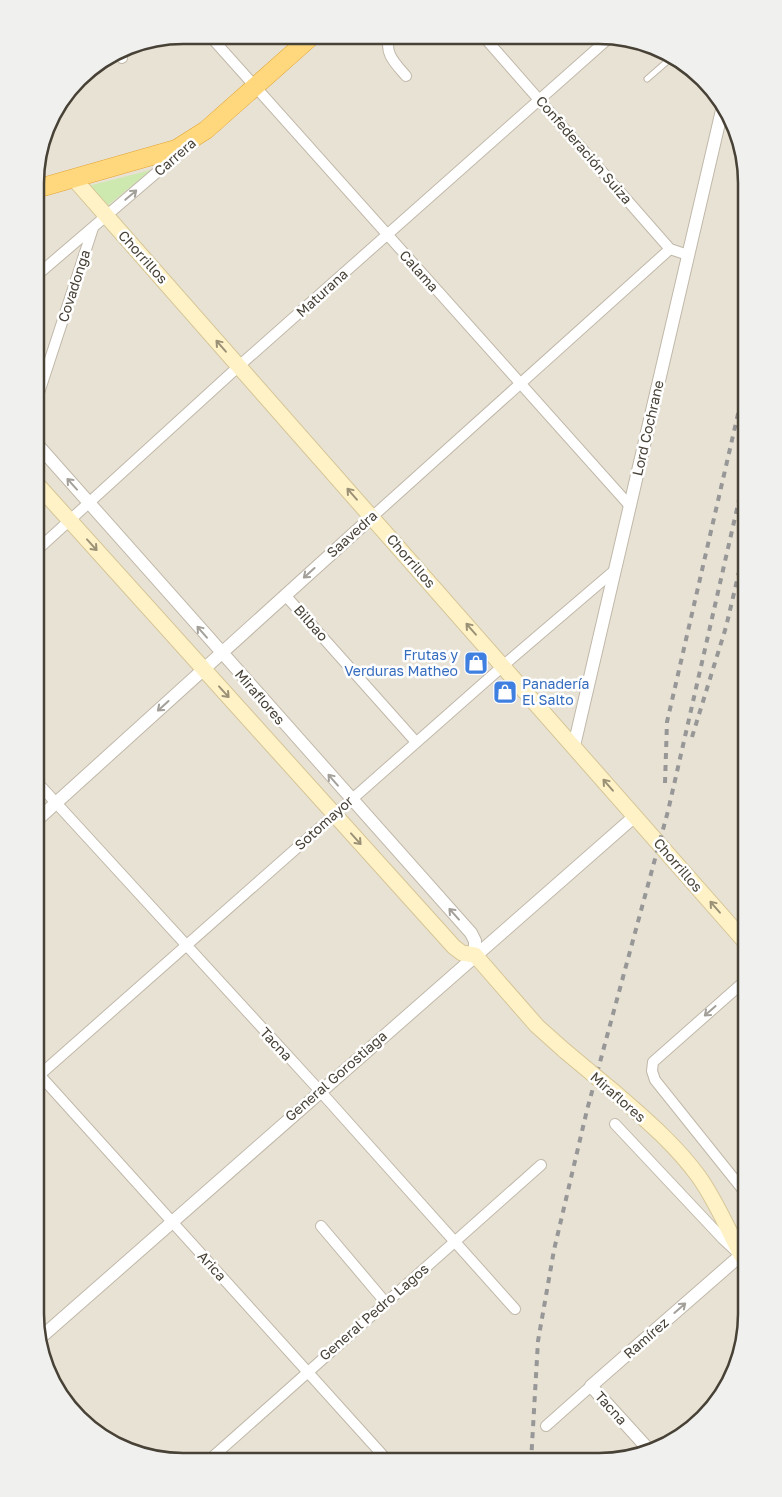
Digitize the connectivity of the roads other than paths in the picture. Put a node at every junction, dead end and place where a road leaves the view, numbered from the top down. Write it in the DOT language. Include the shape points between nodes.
graph roads {
  1 [pos="217,44"];
  2 [pos="291,44"];
  3 [pos="388,44"];
  4 [pos="490,44"];
  5 [pos="602,44"];
  6 [pos="667,61"];
  7 [pos="406,76"];
  8 [pos="647,79"];
  9 [pos="255,87"];
  10 [pos="540,99"];
  11 [pos="721,115"];
  12 [pos="206,130"];
  13 [pos="74,179"];
  14 [pos="44,187"];
  15 [pos="106,216"];
  16 [pos="94,227"];
  17 [pos="387,235"];
  18 [pos="670,249"];
  19 [pos="688,254"];
  20 [pos="44,269"];
  21 [pos="239,366"];
  22 [pos="44,378"];
  23 [pos="520,384"];
  24 [pos="44,452"];
  25 [pos="44,492"];
  26 [pos="89,503"];
  27 [pos="630,506"];
  28 [pos="372,517"];
  29 [pos="70,520"];
  30 [pos="44,544"];
  31 [pos="615,570"];
  32 [pos="286,595"];
  33 [pos="221,653"];
  34 [pos="503,666"];
  35 [pos="203,669"];
  36 [pos="416,742"];
  37 [pos="574,746"];
  38 [pos="44,790"];
  39 [pos="351,800"];
  40 [pos="56,803"];
  41 [pos="44,814"];
  42 [pos="334,815"];
  43 [pos="635,816"];
  44 [pos="738,933"];
  45 [pos="186,946"];
  46 [pos="475,955"];
  47 [pos="738,987"];
  48 [pos="44,1069"];
  49 [pos="44,1083"];
  50 [pos="320,1090"];
  51 [pos="615,1124"];
  52 [pos="541,1165"];
  53 [pos="738,1184"];
  54 [pos="172,1222"];
  55 [pos="320,1226"];
  56 [pos="455,1240"];
  57 [pos="738,1243"];
  58 [pos="738,1250"];
  59 [pos="738,1261"];
  60 [pos="386,1302"];
  61 [pos="516,1309"];
  62 [pos="45,1334"];
  63 [pos="307,1371"];
  64 [pos="591,1386"];
  65 [pos="546,1426"];
  66 [pos="645,1446"];
  67 [pos="217,1453"];
  68 [pos="381,1453"];
  1 -- 9 [label="street, Calama"];
  2 -- 9 [label="highway, Carrera"];
  3 -- 7 [label="street" via="388,53"];
  4 -- 10 [label="street, Confederación Suiza"];
  5 -- 10 [label="street, Maturana"];
  6 -- 8 [label="lane"];
  9 -- 12 [label="highway, Carrera"];
  9 -- 17 [label="street, Calama"];
  10 -- 17 [label="street, Maturana"];
  10 -- 18 [label="street, Confederación Suiza"];
  11 -- 19 [label="street, Lord Cochrane"];
  12 -- 13 [label="highway" via="162,154"];
  15 -- 12 [label="street, Carrera, one-way"];
  13 -- 14 [label="highway"];
  13 -- 15 [label="main road, Chorrillos"];
  15 -- 16 [label="street, Carrera"];
  21 -- 15 [label="main road, Chorrillos, one-way"];
  16 -- 20 [label="street, Carrera"];
  16 -- 22 [label="street, Covadonga"];
  17 -- 21 [label="street, Maturana"];
  17 -- 23 [label="street, Calama"];
  18 -- 19 [label="street"];
  18 -- 23 [label="street, Saavedra"];
  19 -- 27 [label="street, Lord Cochrane"];
  21 -- 26 [label="street, Maturana"];
  28 -- 21 [label="main road, Chorrillos, one-way"];
  23 -- 27 [label="street, Calama"];
  23 -- 28 [label="street, Saavedra"];
  26 -- 24 [label="street, Miraflores, one-way"];
  25 -- 29 [label="main road, Miraflores"];
  26 -- 29 [label="street, Maturana"];
  33 -- 26 [label="street, Miraflores, one-way"];
  27 -- 31 [label="street, Lord Cochrane"];
  28 -- 32 [label="street, Saavedra, one-way"];
  34 -- 28 [label="main road, Chorrillos, one-way"];
  29 -- 30 [label="street, Maturana"];
  29 -- 35 [label="main road, Miraflores, one-way"];
  31 -- 34 [label="street, Sotomayor"];
  31 -- 37 [label="street, Lord Cochrane"];
  32 -- 33 [label="street, Saavedra"];
  32 -- 36 [label="street, Bilbao"];
  33 -- 35 [label="street, Saavedra"];
  39 -- 33 [label="street, Miraflores, one-way"];
  34 -- 36 [label="street, Sotomayor"];
  34 -- 37 [label="main road, Chorrillos"];
  35 -- 40 [label="street, Saavedra, one-way"];
  35 -- 42 [label="main road, Miraflores, one-way"];
  36 -- 39 [label="street, Sotomayor"];
  43 -- 37 [label="main road, Chorrillos, one-way"];
  38 -- 40 [label="street, Tacna"];
  39 -- 42 [label="street, Sotomayor"];
  46 -- 39 [label="street, Miraflores, one-way" via="475,941 471,933"];
  40 -- 41 [label="street, Saavedra"];
  40 -- 45 [label="street, Tacna"];
  42 -- 45 [label="street, Sotomayor"];
  42 -- 46 [label="main road, Miraflores, one-way" via="454,947 462,953"];
  44 -- 43 [label="main road, Chorrillos, one-way"];
  43 -- 46 [label="street, General Gorostiaga"];
  45 -- 48 [label="street, Sotomayor"];
  45 -- 50 [label="street, Tacna"];
  46 -- 50 [label="street, General Gorostiaga"];
  46 -- 57 [label="main road, Miraflores, bridge" via="532,1020 658,1132 690,1165"];
  47 -- 53 [label="street, one-way" via="653,1062 652,1071 655,1080"];
  49 -- 54 [label="street, Arica"];
  50 -- 54 [label="street, General Gorostiaga"];
  50 -- 56 [label="street, Tacna"];
  51 -- 58 [label="street, Miraflores" via="723,1239"];
  52 -- 56 [label="street, General Pedro Lagos"];
  54 -- 62 [label="street, General Gorostiaga"];
  54 -- 63 [label="street, Arica"];
  55 -- 60 [label="street"];
  56 -- 60 [label="street, General Pedro Lagos"];
  56 -- 61 [label="street, Tacna"];
  64 -- 59 [label="street, Ramírez, one-way"];
  60 -- 63 [label="street, General Pedro Lagos"];
  63 -- 67 [label="street, General Pedro Lagos"];
  63 -- 68 [label="street, Arica"];
  64 -- 65 [label="street, Ramírez"];
  64 -- 66 [label="street, Tacna"];
}
